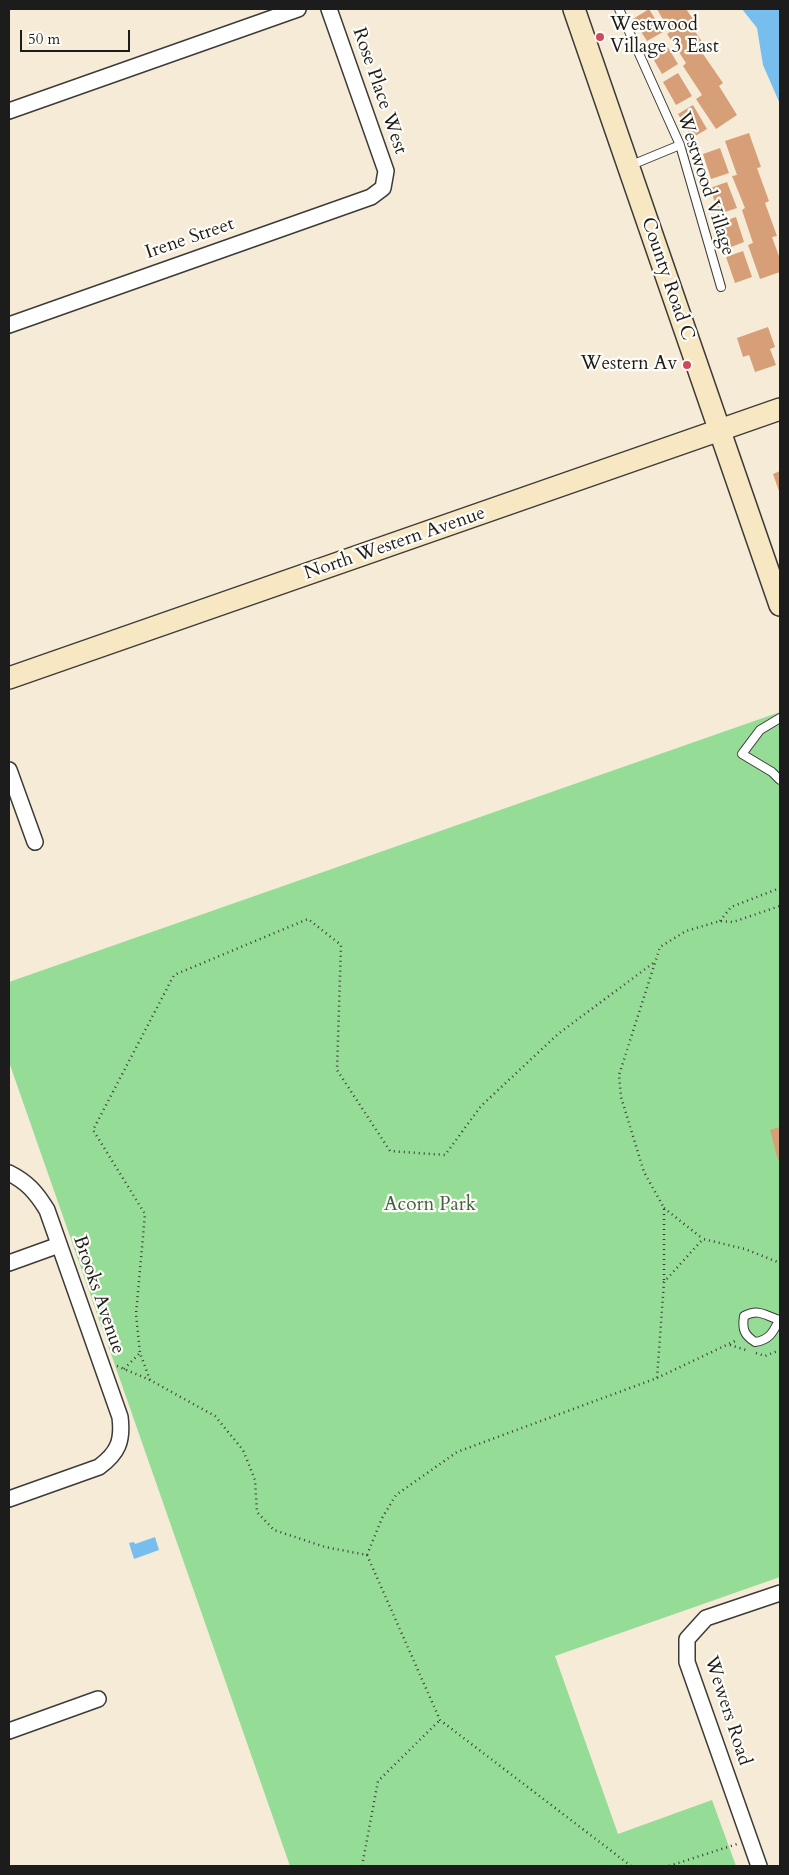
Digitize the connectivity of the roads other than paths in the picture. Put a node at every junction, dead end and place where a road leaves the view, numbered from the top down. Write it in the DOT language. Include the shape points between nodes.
graph roads {
  1 [pos="298,9"];
  2 [pos="329,9"];
  3 [pos="574,9"];
  4 [pos="619,9"];
  5 [pos="9,111"];
  6 [pos="680,145"];
  7 [pos="629,166"];
  8 [pos="383,188"];
  9 [pos="721,287"];
  10 [pos="9,324"];
  11 [pos="780,409"];
  12 [pos="719,430"];
  13 [pos="780,605"];
  14 [pos="9,678"];
  15 [pos="780,718"];
  16 [pos="9,770"];
  17 [pos="780,780"];
  18 [pos="35,842"];
  19 [pos="9,1173"];
  20 [pos="59,1245"];
  21 [pos="9,1263"];
  22 [pos="780,1320"];
  23 [pos="9,1499"];
  24 [pos="780,1593"];
  25 [pos="98,1699"];
  26 [pos="9,1731"];
  27 [pos="759,1866"];
  1 -- 5 [label="street"];
  2 -- 8 [label="street, Rose Place West" via="386,171"];
  3 -- 7 [label="street, County Road C"];
  4 -- 6 [label="lane, Westwood Village"];
  6 -- 7 [label="lane"];
  6 -- 9 [label="lane, Westwood Village"];
  7 -- 12 [label="street, County Road C"];
  8 -- 10 [label="street, Irene Street" via="371,197"];
  11 -- 12 [label="street, North Western Avenue"];
  12 -- 13 [label="street, County Road C"];
  12 -- 14 [label="street, North Western Avenue"];
  15 -- 17 [label="lane" via="760,730 742,754"];
  16 -- 18 [label="street"];
  19 -- 20 [label="street, Brooks Avenue" via="36,1192 47,1210"];
  20 -- 21 [label="street"];
  20 -- 23 [label="street, Brooks Avenue" via="122,1430 112,1458 99,1467"];
  22 -- 22 [label="lane" via="752,1312 744,1316 746,1336 754,1342 765,1340"];
  24 -- 27 [label="street, Wewers Road" via="706,1618 687,1639 687,1662"];
  25 -- 26 [label="street"];
}
